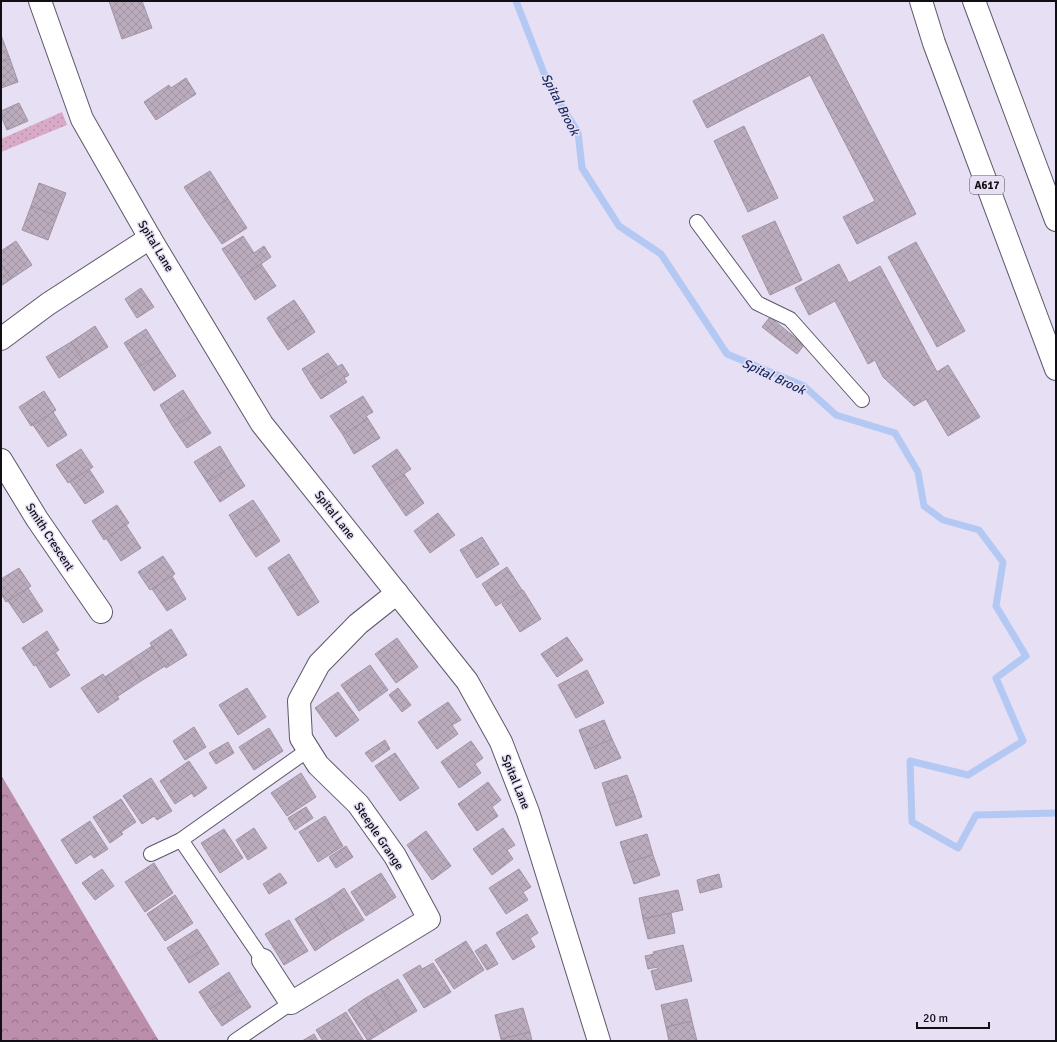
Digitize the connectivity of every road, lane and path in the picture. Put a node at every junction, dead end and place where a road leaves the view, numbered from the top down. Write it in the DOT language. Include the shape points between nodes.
graph roads {
  1 [pos="40,1"];
  2 [pos="920,1"];
  3 [pos="974,1"];
  4 [pos="1056,220"];
  5 [pos="697,222"];
  6 [pos="150,238"];
  7 [pos="1,339"];
  8 [pos="1056,369"];
  9 [pos="862,400"];
  10 [pos="1,460"];
  11 [pos="397,593"];
  12 [pos="101,612"];
  13 [pos="308,750"];
  14 [pos="181,840"];
  15 [pos="151,854"];
  16 [pos="263,960"];
  17 [pos="291,1003"];
  18 [pos="235,1041"];
  19 [pos="599,1041"];
  1 -- 6 [label="main road, Spital Lane" via="82,119"];
  2 -- 8 [label="main road, A617"];
  3 -- 4 [label="main road"];
  5 -- 9 [label="lane" via="757,302 790,320"];
  6 -- 7 [label="main road" via="48,304"];
  6 -- 11 [label="main road, Spital Lane" via="262,424"];
  10 -- 12 [label="main road, Smith Crescent" via="37,519"];
  11 -- 13 [label="main road, Steeple Grange" via="358,624 319,664 298,701 301,738"];
  11 -- 19 [label="main road, Spital Lane" via="467,681 500,742 528,812"];
  13 -- 14 [label="lane"];
  13 -- 17 [label="main road, Steeple Grange" via="318,765 358,804 395,856 429,919"];
  14 -- 15 [label="lane"];
  14 -- 16 [label="lane"];
  16 -- 17 [label="main road"];
  17 -- 18 [label="lane"];
}
